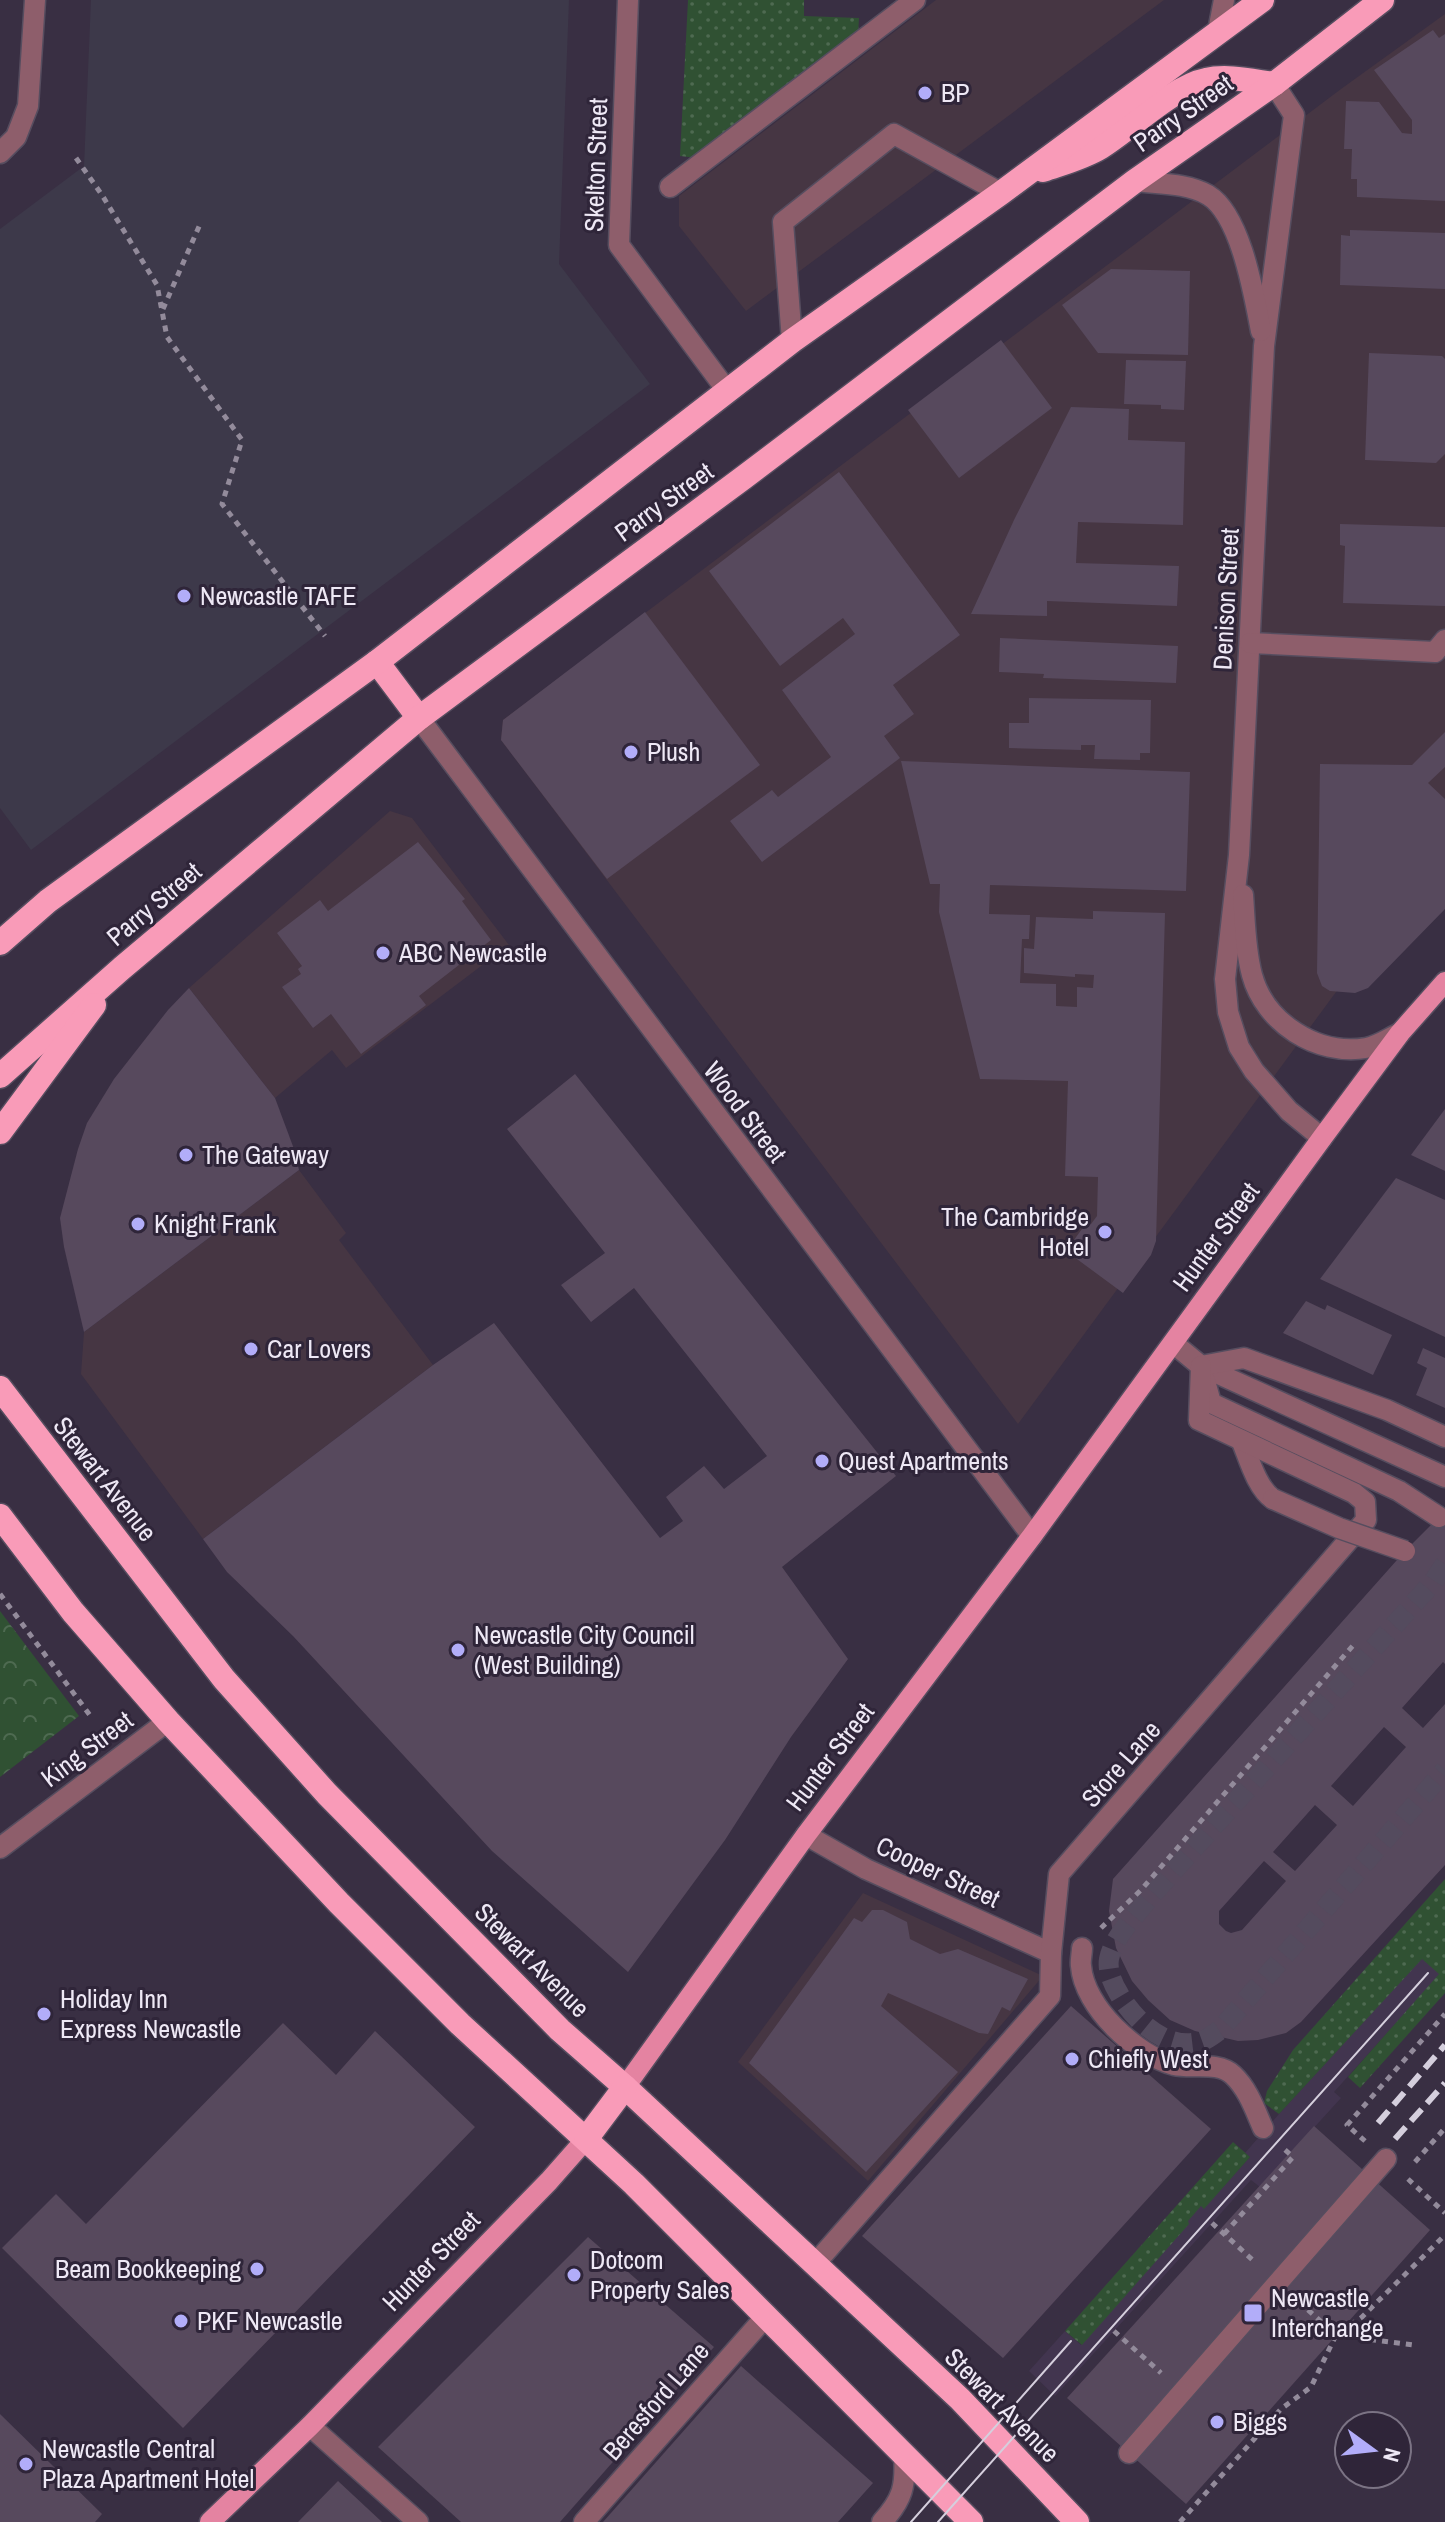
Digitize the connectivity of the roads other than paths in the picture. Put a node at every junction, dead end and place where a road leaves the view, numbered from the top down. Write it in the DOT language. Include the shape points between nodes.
graph roads {
  1 [pos="35,0"];
  2 [pos="628,0"];
  3 [pos="915,0"];
  4 [pos="1224,0"];
  5 [pos="1262,0"];
  6 [pos="1382,0"];
  7 [pos="1218,31"];
  8 [pos="1274,84"];
  9 [pos="0,153"];
  10 [pos="1135,181"];
  11 [pos="670,187"];
  12 [pos="1008,188"];
  13 [pos="792,341"];
  14 [pos="1264,346"];
  15 [pos="728,392"];
  16 [pos="1445,640"];
  17 [pos="1250,643"];
  18 [pos="377,662"];
  19 [pos="419,718"];
  20 [pos="1239,855"];
  21 [pos="0,943"];
  22 [pos="122,968"];
  23 [pos="1445,982"];
  24 [pos="1400,1033"];
  25 [pos="0,1076"];
  26 [pos="0,1132"];
  27 [pos="1322,1138"];
  28 [pos="1173,1343"];
  29 [pos="1201,1366"];
  30 [pos="0,1388"];
  31 [pos="1445,1437"];
  32 [pos="1242,1442"];
  33 [pos="1445,1477"];
  34 [pos="0,1516"];
  35 [pos="1439,1517"];
  36 [pos="1032,1536"];
  37 [pos="1405,1551"];
  38 [pos="168,1721"];
  39 [pos="806,1835"];
  40 [pos="0,1848"];
  41 [pos="1082,1948"];
  42 [pos="1051,1953"];
  43 [pos="625,2087"];
  44 [pos="1263,2128"];
  45 [pos="586,2139"];
  46 [pos="1386,2159"];
  47 [pos="814,2265"];
  48 [pos="767,2315"];
  49 [pos="310,2426"];
  50 [pos="1129,2453"];
  51 [pos="904,2455"];
  52 [pos="210,2522"];
  53 [pos="418,2522"];
  54 [pos="584,2522"];
  55 [pos="882,2522"];
  56 [pos="971,2522"];
  57 [pos="1077,2522"];
  1 -- 9 [label="street" via="28,106 16,137"];
  2 -- 15 [label="street, Skelton Street" via="619,245"];
  3 -- 11 [label="street"];
  4 -- 7 [label="street"];
  5 -- 7 [label="highway, Parry Street"];
  6 -- 8 [label="highway, Parry Street"];
  7 -- 12 [label="highway, Parry Street"];
  8 -- 10 [label="highway, Parry Street"];
  8 -- 12 [label="highway" via="1200,81 1101,147"];
  8 -- 14 [label="street, Denison Street" via="1294,115"];
  10 -- 14 [label="street, Denison Street" via="1194,190 1219,206 1243,254"];
  10 -- 19 [label="highway, Parry Street"];
  12 -- 13 [label="highway, Parry Street"];
  12 -- 13 [label="street" via="894,134 783,222"];
  13 -- 15 [label="highway, Parry Street"];
  14 -- 17 [label="street, Denison Street"];
  15 -- 18 [label="highway, Parry Street"];
  16 -- 17 [label="street" via="1435,652"];
  17 -- 20 [label="street, Denison Street"];
  18 -- 19 [label="highway"];
  18 -- 21 [label="highway, Parry Street" via="48,901"];
  19 -- 22 [label="highway, Parry Street"];
  19 -- 36 [label="street, Wood Street"];
  20 -- 24 [label="street, Denison Street" via="1252,974 1262,1001 1284,1025 1312,1042 1343,1050 1370,1047"];
  20 -- 27 [label="street, Denison Street" via="1225,979 1228,1012 1239,1047 1254,1071"];
  22 -- 25 [label="highway, Parry Street"];
  22 -- 26 [label="highway"];
  23 -- 24 [label="main road, Hunter Street"];
  24 -- 27 [label="main road, Hunter Street"];
  27 -- 28 [label="main road, Hunter Street"];
  28 -- 29 [label="street"];
  28 -- 36 [label="main road, Hunter Street"];
  29 -- 31 [label="street" via="1244,1358"];
  29 -- 32 [label="street, Store Lane" via="1199,1420"];
  29 -- 33 [label="street"];
  29 -- 35 [label="street" via="1211,1403 1399,1491"];
  30 -- 43 [label="highway, Stewart Avenue" via="224,1679 306,1771 547,2017"];
  32 -- 37 [label="street, bridge" via="1273,1499"];
  32 -- 42 [label="street, Store Lane" via="1354,1493 1365,1502 1366,1520 1059,1874"];
  34 -- 38 [label="highway" via="73,1612"];
  36 -- 39 [label="main road, Hunter Street"];
  38 -- 40 [label="street, King Street"];
  38 -- 45 [label="highway" via="460,2024"];
  39 -- 42 [label="street, Cooper Street" via="866,1869"];
  39 -- 43 [label="main road, Hunter Street"];
  41 -- 44 [label="street" via="1080,1967 1087,1988 1114,2026 1139,2048 1171,2064 1220,2067 1232,2074"];
  42 -- 47 [label="street, Store Lane" via="1050,1996"];
  43 -- 45 [label="highway, Hunter Street"];
  43 -- 47 [label="highway, Stewart Avenue"];
  45 -- 48 [label="highway"];
  45 -- 49 [label="main road, Hunter Street"];
  46 -- 50 [label="street"];
  47 -- 57 [label="highway, Stewart Avenue" via="960,2399"];
  48 -- 51 [label="highway"];
  48 -- 54 [label="street, Beresford Lane"];
  49 -- 52 [label="main road, Hunter Street"];
  49 -- 53 [label="street"];
  51 -- 55 [label="street" via="900,2499"];
  51 -- 56 [label="highway"];
}
